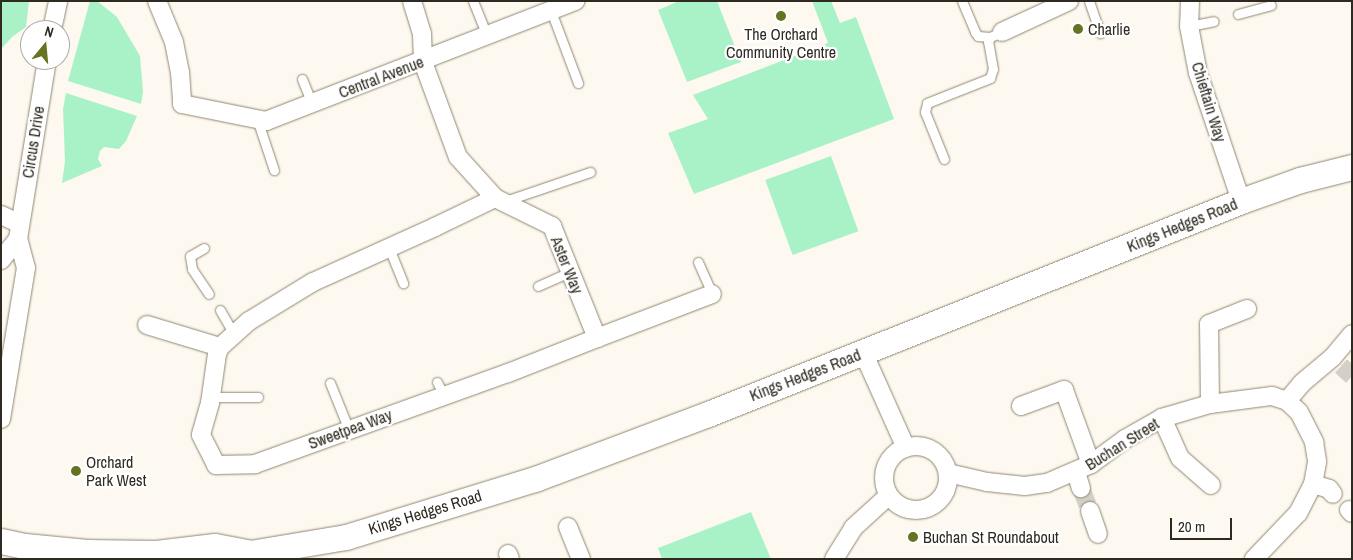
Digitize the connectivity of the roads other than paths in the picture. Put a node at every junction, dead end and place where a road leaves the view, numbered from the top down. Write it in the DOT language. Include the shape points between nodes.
graph roads {
  1 [pos="58,1"];
  2 [pos="158,1"];
  3 [pos="412,1"];
  4 [pos="474,1"];
  5 [pos="576,1"];
  6 [pos="962,1"];
  7 [pos="1069,1"];
  8 [pos="1089,1"];
  9 [pos="1190,1"];
  10 [pos="1271,5"];
  11 [pos="550,11"];
  12 [pos="1238,14"];
  13 [pos="54,20"];
  14 [pos="1214,21"];
  15 [pos="1188,26"];
  16 [pos="1100,33"];
  17 [pos="996,35"];
  18 [pos="487,36"];
  19 [pos="423,62"];
  20 [pos="45,70"];
  21 [pos="302,79"];
  22 [pos="578,83"];
  23 [pos="312,104"];
  24 [pos="257,119"];
  25 [pos="944,159"];
  26 [pos="1352,167"];
  27 [pos="274,170"];
  28 [pos="590,172"];
  29 [pos="500,200"];
  30 [pos="1241,201"];
  31 [pos="1,215"];
  32 [pos="19,232"];
  33 [pos="204,248"];
  34 [pos="389,248"];
  35 [pos="1,260"];
  36 [pos="698,262"];
  37 [pos="570,272"];
  38 [pos="404,283"];
  39 [pos="538,286"];
  40 [pos="209,294"];
  41 [pos="712,294"];
  42 [pos="220,310"];
  43 [pos="1248,310"];
  44 [pos="146,328"];
  45 [pos="1352,334"];
  46 [pos="235,336"];
  47 [pos="596,338"];
  48 [pos="220,347"];
  49 [pos="864,352"];
  50 [pos="330,383"];
  51 [pos="211,397"];
  52 [pos="258,397"];
  53 [pos="1287,401"];
  54 [pos="1210,404"];
  55 [pos="1021,406"];
  56 [pos="1162,418"];
  57 [pos="1,419"];
  58 [pos="349,430"];
  59 [pos="906,448"];
  60 [pos="948,473"];
  61 [pos="1083,475"];
  62 [pos="1313,484"];
  63 [pos="1211,486"];
  64 [pos="1333,494"];
  65 [pos="888,496"];
  66 [pos="1090,511"];
  67 [pos="568,527"];
  68 [pos="1098,534"];
  69 [pos="1,541"];
  70 [pos="244,556"];
  71 [pos="581,559"];
  72 [pos="834,559"];
  73 [pos="1254,559"];
  1 -- 13 [label="street"];
  2 -- 24 [label="street, Central Avenue" via="174,42 182,104"];
  3 -- 19 [label="street, Aster Way" via="422,33"];
  4 -- 18 [label="lane"];
  5 -- 11 [label="street, Central Avenue"];
  6 -- 17 [label="lane" via="978,36"];
  7 -- 17 [label="street"];
  8 -- 16 [label="lane"];
  9 -- 15 [label="street, Chieftain Way"];
  10 -- 12 [label="lane"];
  11 -- 18 [label="street, Central Avenue"];
  11 -- 22 [label="lane"];
  14 -- 15 [label="lane"];
  15 -- 30 [label="street, Chieftain Way" via="1198,73"];
  17 -- 25 [label="lane" via="988,47 993,74 990,78 930,101 925,108"];
  18 -- 19 [label="street, Central Avenue"];
  19 -- 23 [label="street, Central Avenue"];
  19 -- 29 [label="street, Aster Way" via="458,157"];
  20 -- 32 [label="street, Circus Drive"];
  21 -- 23 [label="lane"];
  23 -- 24 [label="street, Central Avenue" via="266,121"];
  24 -- 27 [label="lane"];
  26 -- 30 [label="street, Kings Hedges Road" via="1300,180"];
  28 -- 29 [label="lane"];
  29 -- 34 [label="street"];
  29 -- 37 [label="street, Aster Way" via="552,226"];
  30 -- 49 [label="street, Kings Hedges Road"];
  31 -- 32 [label="street"];
  32 -- 35 [label="street"];
  32 -- 57 [label="street" via="26,268"];
  33 -- 40 [label="lane" via="190,256 192,268"];
  34 -- 38 [label="lane"];
  34 -- 46 [label="street" via="313,282 249,321"];
  36 -- 41 [label="lane"];
  37 -- 39 [label="lane"];
  37 -- 47 [label="street, Aster Way"];
  41 -- 47 [label="street"];
  42 -- 46 [label="lane"];
  43 -- 54 [label="street" via="1209,324"];
  44 -- 48 [label="street"];
  45 -- 53 [label="street" via="1336,362 1302,383"];
  46 -- 48 [label="street"];
  47 -- 58 [label="street, Sweetpea Way" via="441,388"];
  48 -- 51 [label="street, Sweetpea Way"];
  49 -- 59 [label="street"];
  49 -- 70 [label="street, Kings Hedges Road" via="535,478 346,537"];
  50 -- 58 [label="lane"];
  51 -- 52 [label="lane"];
  51 -- 58 [label="street, Sweetpea Way" via="201,435 216,465 255,464"];
  53 -- 54 [label="street, Buchan Street" via="1272,396"];
  53 -- 62 [label="street" via="1299,412 1314,442 1317,462"];
  54 -- 56 [label="street, Buchan Street"];
  55 -- 61 [label="street" via="1064,390"];
  56 -- 61 [label="street, Buchan Street" via="1125,439"];
  56 -- 63 [label="street" via="1180,458"];
  59 -- 60 [label="street" via="923,446 936,453"];
  59 -- 65 [label="street" via="889,459 884,469 883,481"];
  60 -- 61 [label="street, Buchan Street" via="1025,486"];
  60 -- 65 [label="street" via="945,493 938,502 923,510 907,510"];
  62 -- 64 [label="street" via="1329,489"];
  62 -- 73 [label="street" via="1298,513"];
  65 -- 72 [label="street" via="854,528"];
  66 -- 68 [label="street"];
  67 -- 71 [label="street"];
  69 -- 70 [label="street, Kings Hedges Road" via="87,552 156,553 215,546"];
}
